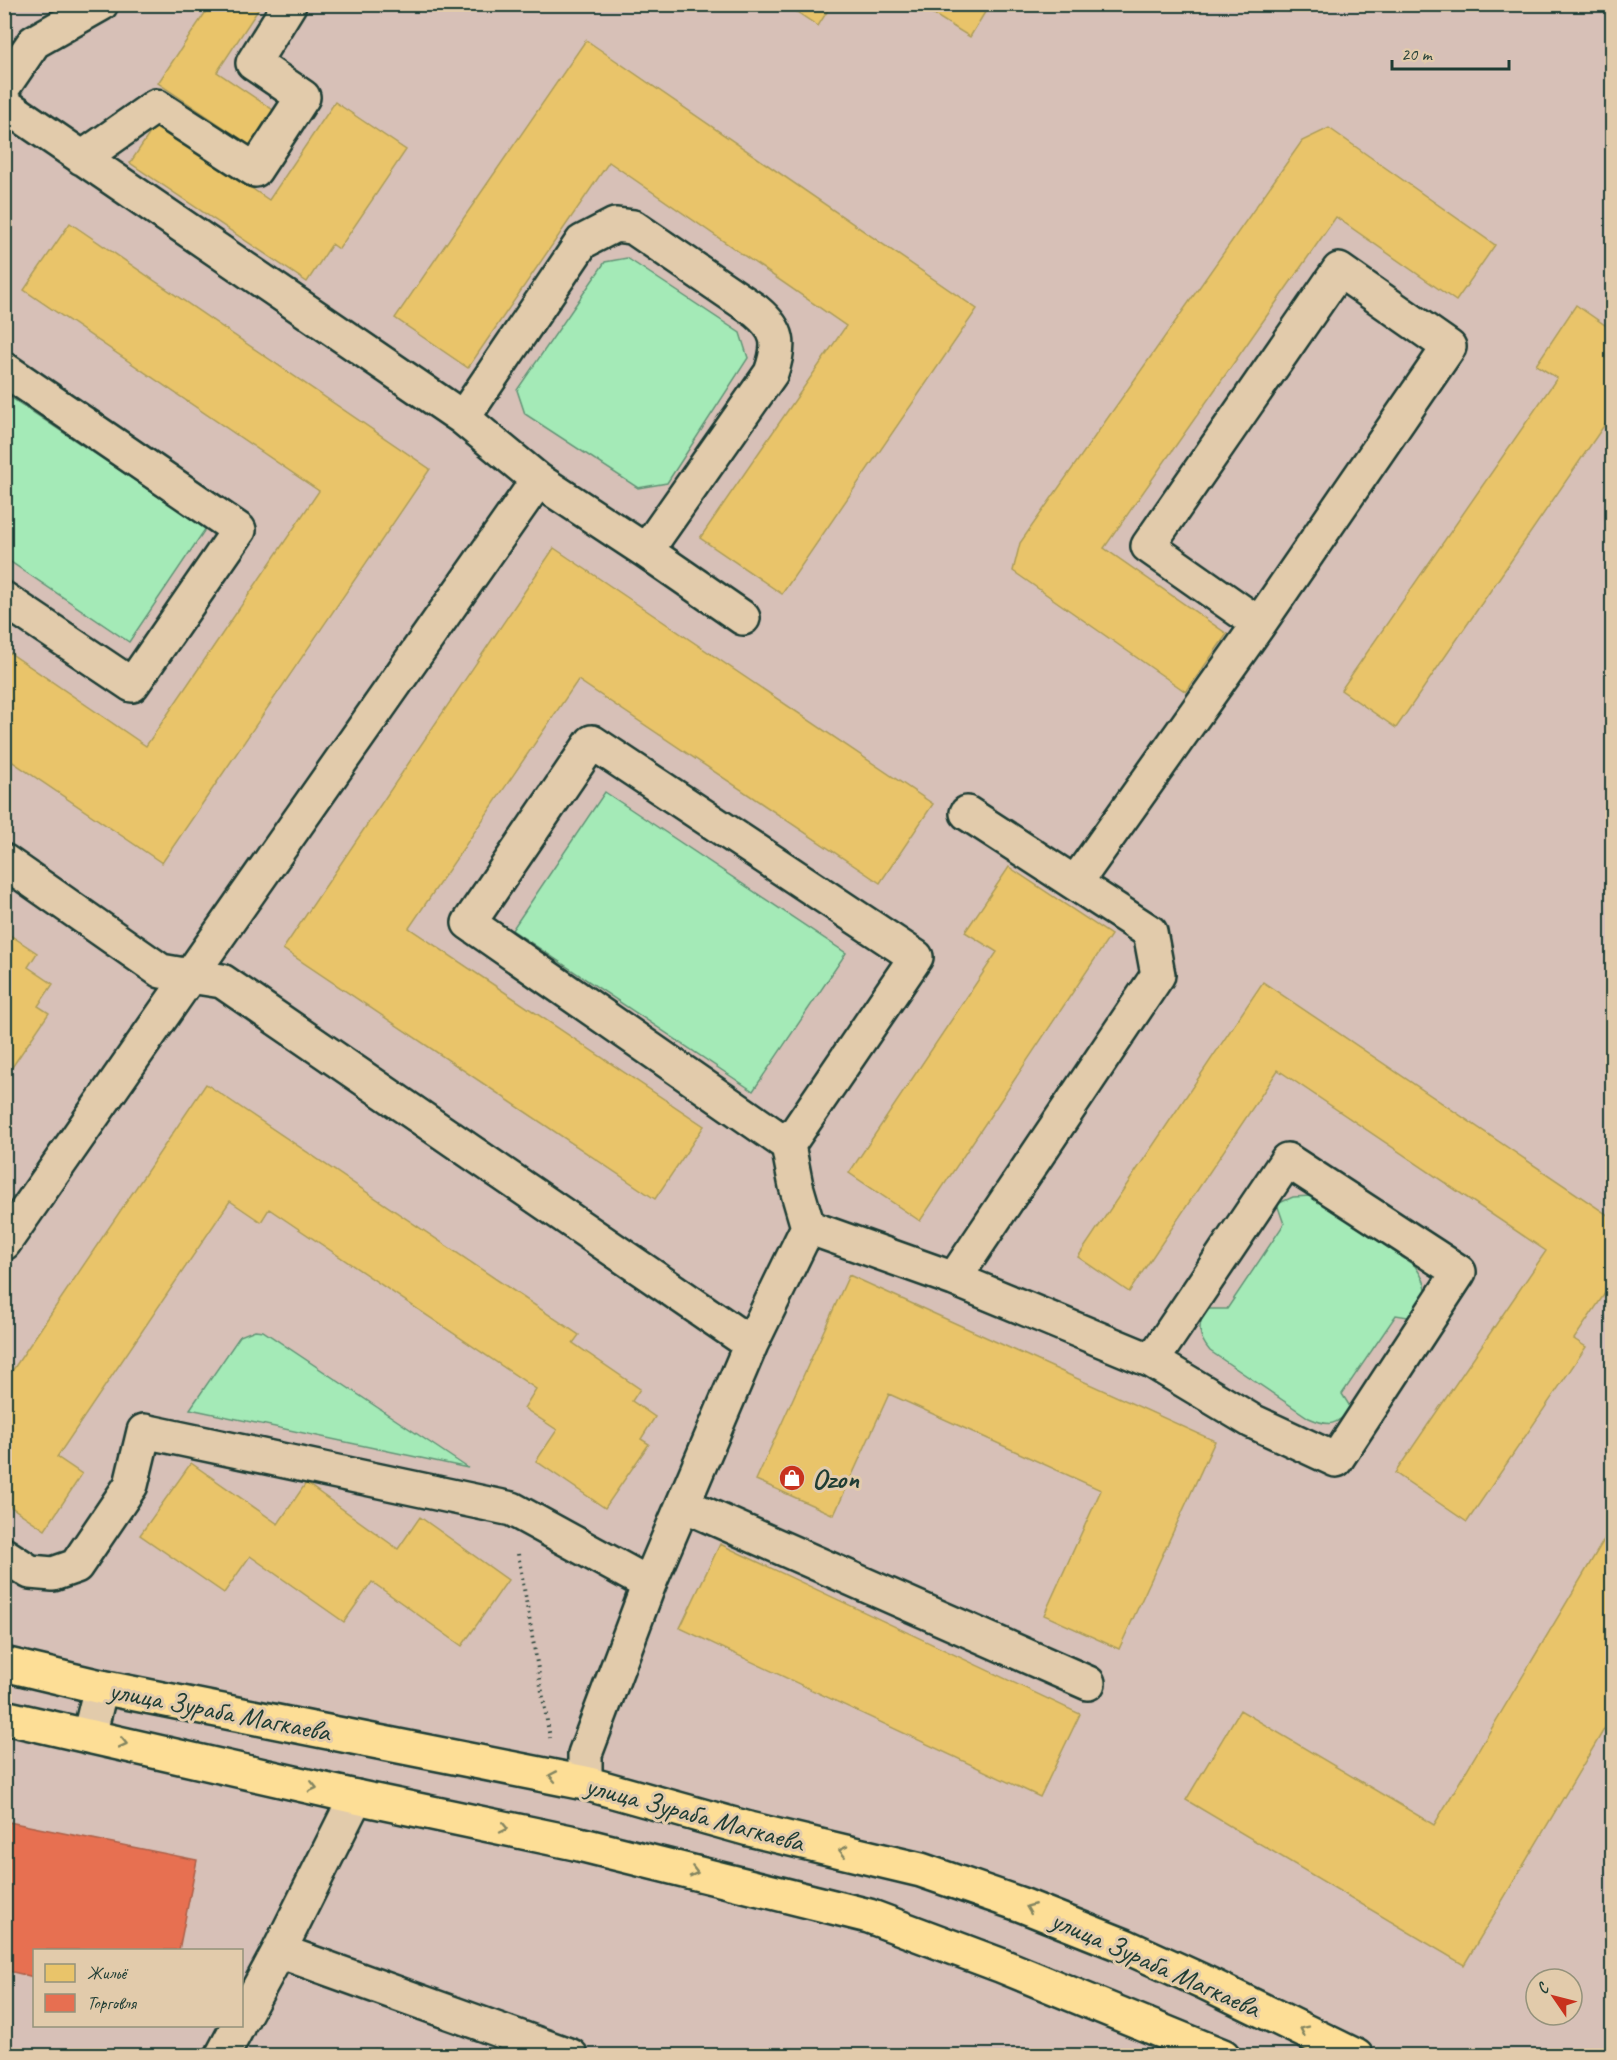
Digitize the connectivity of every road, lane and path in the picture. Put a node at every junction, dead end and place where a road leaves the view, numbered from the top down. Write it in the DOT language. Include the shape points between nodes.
graph roads {
  1 [pos="101,4"];
  2 [pos="289,5"];
  3 [pos="4,86"];
  4 [pos="4,104"];
  5 [pos="82,158"];
  6 [pos="4,369"];
  7 [pos="463,418"];
  8 [pos="538,480"];
  9 [pos="646,550"];
  10 [pos="4,598"];
  11 [pos="743,618"];
  12 [pos="1259,624"];
  13 [pos="967,813"];
  14 [pos="4,861"];
  15 [pos="1076,882"];
  16 [pos="190,976"];
  17 [pos="788,1145"];
  18 [pos="808,1227"];
  19 [pos="4,1243"];
  20 [pos="954,1279"];
  21 [pos="751,1344"];
  22 [pos="1152,1361"];
  23 [pos="684,1505"];
  24 [pos="517,1550"];
  25 [pos="4,1556"];
  26 [pos="649,1584"];
  27 [pos="4,1665"];
  28 [pos="1088,1683"];
  29 [pos="101,1687"];
  30 [pos="4,1717"];
  31 [pos="89,1736"];
  32 [pos="551,1742"];
  33 [pos="585,1783"];
  34 [pos="356,1797"];
  35 [pos="279,1951"];
  36 [pos="243,2017"];
  37 [pos="237,2027"];
  38 [pos="222,2055"];
  39 [pos="571,2055"];
  40 [pos="1223,2055"];
  41 [pos="1356,2055"];
  1 -- 3 [label="street" via="34,42"];
  2 -- 5 [label="street" via="253,63 303,97 255,170 156,106"];
  4 -- 5 [label="street"];
  5 -- 7 [label="street"];
  6 -- 10 [label="street" via="239,530 132,685"];
  7 -- 8 [label="street"];
  7 -- 9 [label="street" via="582,242 615,225 633,227 756,311 777,336 771,373"];
  8 -- 9 [label="street"];
  8 -- 16 [label="street"];
  9 -- 11 [label="street"];
  12 -- 12 [label="street" via="1449,347 1340,270 1148,546"];
  12 -- 15 [label="street"];
  13 -- 15 [label="street"];
  14 -- 16 [label="street" via="161,971"];
  15 -- 20 [label="street" via="1150,932 1158,975"];
  16 -- 19 [label="street"];
  16 -- 21 [label="street" via="222,981"];
  17 -- 17 [label="street" via="916,957 592,742 469,923"];
  17 -- 18 [label="street"];
  18 -- 20 [label="street"];
  18 -- 21 [label="street"];
  20 -- 22 [label="street"];
  21 -- 23 [label="street"];
  22 -- 22 [label="street" via="1252,1421 1336,1460 1459,1272 1287,1160"];
  23 -- 26 [label="street"];
  23 -- 28 [label="street"];
  24 -- 32 [label="path"];
  25 -- 26 [label="street" via="30,1572 53,1574 76,1566 131,1485 144,1431 512,1509"];
  26 -- 33 [label="street" via="585,1754"];
  27 -- 29 [label="main road, улица Зураба Магкаева"];
  29 -- 31 [label="street"];
  33 -- 29 [label="main road, улица Зураба Магкаева, one-way"];
  30 -- 31 [label="main road, улица Зураба Магкаева"];
  31 -- 34 [label="main road, улица Зураба Магкаева, one-way"];
  41 -- 33 [label="main road, улица Зураба Магкаева, one-way" via="1193,1976 1022,1905 921,1870 749,1829"];
  34 -- 35 [label="street"];
  34 -- 40 [label="main road, улица Зураба Магкаева, one-way" via="575,1843 869,1916"];
  35 -- 36 [label="street"];
  35 -- 39 [label="street"];
  37 -- 38 [label="street"];
}
